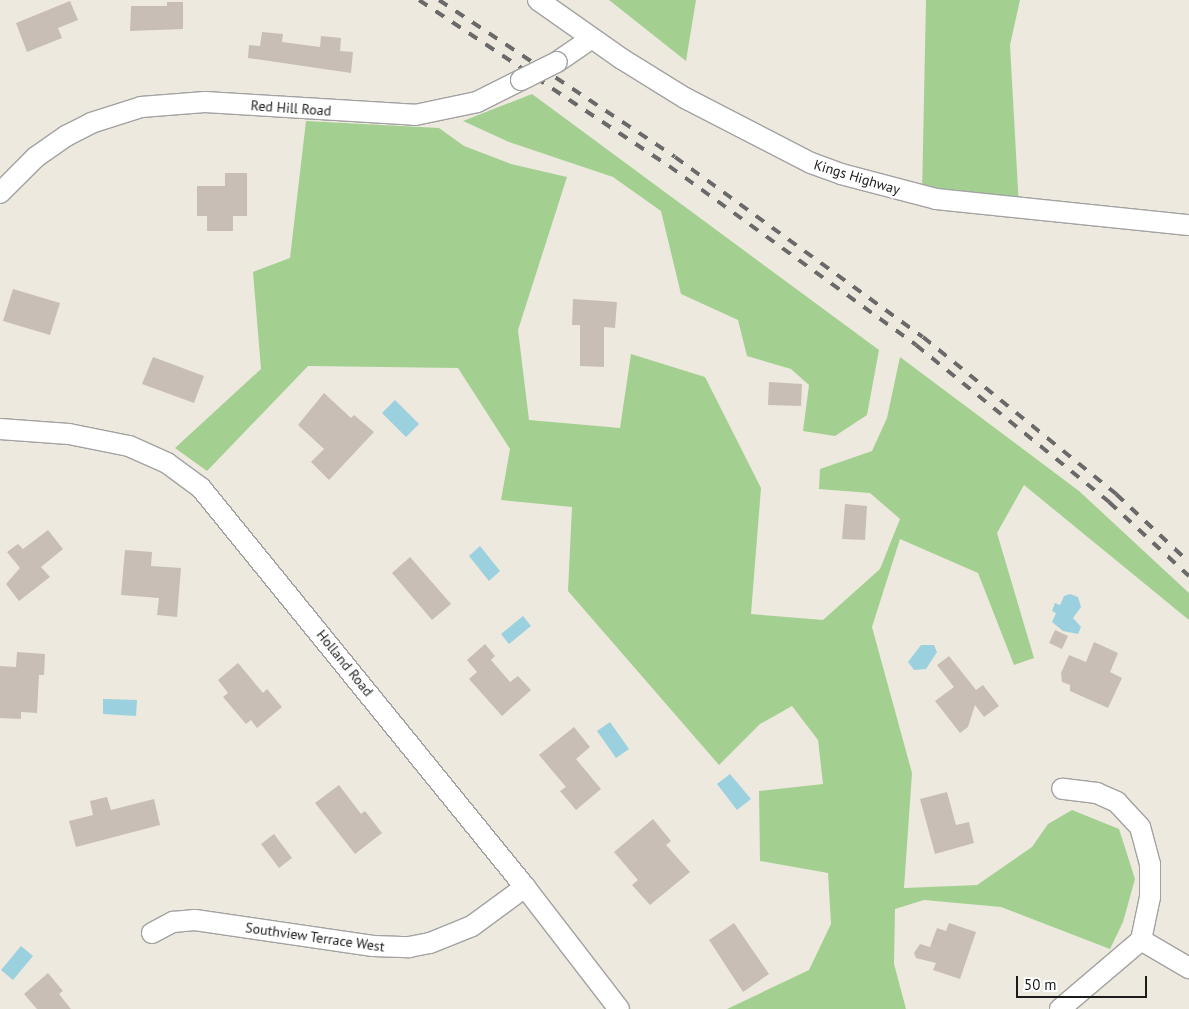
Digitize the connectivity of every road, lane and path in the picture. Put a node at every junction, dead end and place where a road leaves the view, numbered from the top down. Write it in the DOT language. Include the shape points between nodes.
graph roads {
  1 [pos="538,0"];
  2 [pos="592,38"];
  3 [pos="0,193"];
  4 [pos="1189,225"];
  5 [pos="0,430"];
  6 [pos="1062,789"];
  7 [pos="525,887"];
  8 [pos="152,933"];
  9 [pos="1141,940"];
  10 [pos="1189,968"];
  11 [pos="619,1009"];
  12 [pos="1060,1009"];
  1 -- 2 [label="street, Kings Highway"];
  2 -- 3 [label="street, Red Hill Road, bridge" via="557,62 477,102 416,115 205,102 141,107 99,120 66,136 36,157"];
  2 -- 4 [label="street, Kings Highway" via="685,98 811,163 874,185 936,199"];
  5 -- 7 [label="street, Holland Road" via="69,434 129,446 167,463 201,488"];
  6 -- 9 [label="street" via="1097,793 1117,802 1140,827 1150,864 1150,897"];
  7 -- 8 [label="street, Southview Terrace West" via="472,926 430,943 410,946 373,946 195,920 173,922"];
  7 -- 11 [label="street, Holland Road"];
  9 -- 10 [label="street"];
  9 -- 12 [label="street"];
}
